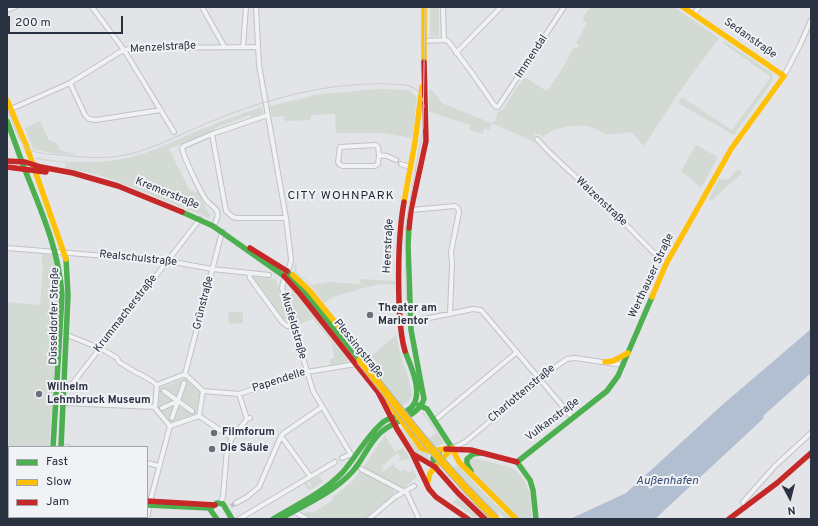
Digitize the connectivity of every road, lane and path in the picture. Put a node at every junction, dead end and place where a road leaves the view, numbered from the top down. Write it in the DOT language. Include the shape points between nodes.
graph roads {
  1 [pos="15,7"];
  2 [pos="92,7"];
  3 [pos="202,7"];
  4 [pos="246,7"];
  5 [pos="256,7"];
  6 [pos="424,7"];
  7 [pos="443,7"];
  8 [pos="501,7"];
  9 [pos="564,7"];
  10 [pos="683,7"];
  11 [pos="699,7"];
  12 [pos="7,10"];
  13 [pos="694,14"];
  14 [pos="811,20"];
  15 [pos="444,40"];
  16 [pos="424,41"];
  17 [pos="224,46"];
  18 [pos="243,46"];
  19 [pos="257,47"];
  20 [pos="124,50"];
  21 [pos="456,53"];
  22 [pos="784,76"];
  23 [pos="424,81"];
  24 [pos="70,83"];
  25 [pos="7,100"];
  26 [pos="11,109"];
  27 [pos="161,110"];
  28 [pos="268,115"];
  29 [pos="7,121"];
  30 [pos="174,132"];
  31 [pos="212,134"];
  32 [pos="537,138"];
  33 [pos="379,155"];
  34 [pos="396,160"];
  35 [pos="7,161"];
  36 [pos="22,161"];
  37 [pos="401,164"];
  38 [pos="7,167"];
  39 [pos="33,167"];
  40 [pos="410,167"];
  41 [pos="24,169"];
  42 [pos="411,210"];
  43 [pos="226,211"];
  44 [pos="218,213"];
  45 [pos="286,218"];
  46 [pos="200,219"];
  47 [pos="213,226"];
  48 [pos="223,232"];
  49 [pos="7,248"];
  50 [pos="56,252"];
  51 [pos="65,253"];
  52 [pos="168,261"];
  53 [pos="666,264"];
  54 [pos="212,269"];
  55 [pos="249,273"];
  56 [pos="286,274"];
  57 [pos="269,275"];
  58 [pos="450,314"];
  59 [pos="411,322"];
  60 [pos="400,324"];
  61 [pos="294,326"];
  62 [pos="67,334"];
  63 [pos="100,348"];
  64 [pos="517,352"];
  65 [pos="628,353"];
  66 [pos="358,362"];
  67 [pos="605,362"];
  68 [pos="623,365"];
  69 [pos="306,372"];
  70 [pos="185,374"];
  71 [pos="540,380"];
  72 [pos="184,383"];
  73 [pos="156,386"];
  74 [pos="64,387"];
  75 [pos="164,391"];
  76 [pos="203,392"];
  77 [pos="239,394"];
  78 [pos="178,401"];
  79 [pos="64,403"];
  80 [pos="418,405"];
  81 [pos="322,407"];
  82 [pos="155,408"];
  83 [pos="162,408"];
  84 [pos="192,411"];
  85 [pos="199,416"];
  86 [pos="571,416"];
  87 [pos="172,418"];
  88 [pos="396,419"];
  89 [pos="434,420"];
  90 [pos="170,426"];
  91 [pos="811,432"];
  92 [pos="281,436"];
  93 [pos="232,438"];
  94 [pos="52,446"];
  95 [pos="61,446"];
  96 [pos="347,447"];
  97 [pos="360,449"];
  98 [pos="433,451"];
  99 [pos="451,451"];
  100 [pos="412,453"];
  101 [pos="481,453"];
  102 [pos="811,453"];
  103 [pos="352,456"];
  104 [pos="342,458"];
  105 [pos="335,462"];
  106 [pos="517,462"];
  107 [pos="148,463"];
  108 [pos="159,466"];
  109 [pos="435,467"];
  110 [pos="361,469"];
  111 [pos="310,476"];
  112 [pos="426,485"];
  113 [pos="481,485"];
  114 [pos="414,486"];
  115 [pos="406,491"];
  116 [pos="148,503"];
  117 [pos="236,503"];
  118 [pos="214,506"];
  119 [pos="745,507"];
  120 [pos="293,512"];
  121 [pos="217,519"];
  122 [pos="232,519"];
  123 [pos="239,519"];
  124 [pos="273,519"];
  125 [pos="280,519"];
  126 [pos="306,519"];
  127 [pos="369,519"];
  128 [pos="419,519"];
  129 [pos="467,519"];
  130 [pos="485,519"];
  131 [pos="496,519"];
  132 [pos="516,519"];
  133 [pos="536,519"];
  134 [pos="729,519"];
  1 -- 12 [label="street"];
  2 -- 20 [label="street"];
  3 -- 17 [label="street"];
  4 -- 18 [label="street"];
  5 -- 19 [label="street, Musfeldstraße"];
  6 -- 16 [label="main road, Heerstraße"];
  7 -- 15 [label="street"];
  8 -- 21 [label="street"];
  9 -- 21 [label="street, Immendal" via="500,107 495,106"];
  10 -- 13 [label="main road, Sedanstraße"];
  11 -- 13 [label="street"];
  13 -- 22 [label="main road, Sedanstraße"];
  14 -- 22 [label="street"];
  15 -- 16 [label="street"];
  15 -- 21 [label="street" via="448,41"];
  16 -- 23 [label="main road, Heerstraße"];
  17 -- 18 [label="street, Menzelstraße"];
  17 -- 20 [label="street, Menzelstraße"];
  18 -- 19 [label="street, Menzelstraße"];
  19 -- 28 [label="street, Musfeldstraße"];
  20 -- 24 [label="street, Menzelstraße"];
  20 -- 27 [label="street"];
  22 -- 53 [label="main road, Werthauser Straße" via="730,152"];
  23 -- 40 [label="main road, Heerstraße"];
  23 -- 42 [label="main road, Heerstraße" via="426,141"];
  24 -- 26 [label="street, Menzelstraße"];
  24 -- 27 [label="street" via="85,116 89,119"];
  25 -- 26 [label="main road, Düsseldorfer Straße"];
  26 -- 39 [label="main road, Düsseldorfer Straße"];
  27 -- 30 [label="street"];
  28 -- 31 [label="street"];
  28 -- 45 [label="street, Musfeldstraße"];
  29 -- 36 [label="main road, Düsseldorfer Straße"];
  31 -- 43 [label="street"];
  31 -- 44 [label="street" via="184,146 182,151 202,192"];
  32 -- 53 [label="street, Walzenstraße" via="546,150"];
  33 -- 33 [label="street" via="376,144 342,146 339,149 338,162 340,166 375,166 378,164"];
  33 -- 34 [label="street"];
  35 -- 36 [label="main road"];
  36 -- 39 [label="main road"];
  36 -- 41 [label="main road, Düsseldorfer Straße"];
  37 -- 40 [label="street"];
  38 -- 41 [label="main road"];
  39 -- 41 [label="main road"];
  39 -- 46 [label="main road, Kremerstraße" via="87,177 130,190"];
  39 -- 51 [label="main road, Düsseldorfer Straße"];
  40 -- 60 [label="main road, Heerstraße" via="399,245"];
  41 -- 50 [label="main road, Düsseldorfer Straße"];
  42 -- 58 [label="street" via="455,206 458,208 451,252"];
  42 -- 59 [label="main road, Heerstraße" via="408,245"];
  43 -- 44 [label="street"];
  43 -- 45 [label="street" via="237,218"];
  44 -- 47 [label="street"];
  45 -- 56 [label="street, Musfeldstraße" via="291,259"];
  46 -- 47 [label="main road, Kremerstraße"];
  46 -- 52 [label="street, Krummacherstraße"];
  47 -- 48 [label="main road, Kremerstraße"];
  48 -- 54 [label="street, Grünstraße"];
  48 -- 56 [label="main road, Kremerstraße" via="256,251"];
  49 -- 50 [label="street, Realschulstraße"];
  50 -- 51 [label="street, Realschulstraße"];
  50 -- 94 [label="main road, Düsseldorfer Straße" via="62,295"];
  51 -- 52 [label="street, Realschulstraße"];
  51 -- 62 [label="main road, Düsseldorfer Straße" via="68,278"];
  52 -- 54 [label="street, Realschulstraße"];
  52 -- 63 [label="street, Krummacherstraße"];
  53 -- 65 [label="main road, Werthauser Straße"];
  54 -- 55 [label="street, Realschulstraße"];
  54 -- 70 [label="street, Grünstraße"];
  55 -- 57 [label="street, Realschulstraße"];
  55 -- 61 [label="street" via="282,322 287,326"];
  56 -- 61 [label="street, Musfeldstraße" via="282,288"];
  56 -- 66 [label="main road, Plessingstraße"];
  56 -- 66 [label="main road, Plessingstraße" via="303,289"];
  56 -- 88 [label="main road, Plessingstraße" via="299,280 309,290 376,373"];
  58 -- 59 [label="street"];
  58 -- 64 [label="street" via="481,310"];
  59 -- 60 [label="street"];
  59 -- 80 [label="main road, Heerstraße" via="424,396"];
  60 -- 80 [label="main road, Heerstraße" via="403,344 418,394"];
  61 -- 69 [label="street, Musfeldstraße"];
  62 -- 63 [label="street"];
  62 -- 74 [label="main road, Düsseldorfer Straße"];
  63 -- 73 [label="street"];
  63 -- 74 [label="street, Krummacherstraße" via="73,383"];
  64 -- 71 [label="street"];
  64 -- 89 [label="street"];
  65 -- 67 [label="main road"];
  65 -- 68 [label="main road, Werthauser Straße"];
  66 -- 69 [label="street, Papendelle"];
  66 -- 88 [label="main road, Plessingstraße"];
  66 -- 131 [label="main road, Plessingstraße, bridge" via="449,471"];
  67 -- 68 [label="street, Charlottenstraße"];
  67 -- 71 [label="street, Charlottenstraße" via="567,359"];
  68 -- 106 [label="main road, Vulkanstraße" via="613,383 597,400"];
  69 -- 77 [label="street, Papendelle"];
  69 -- 81 [label="street, Musfeldstraße" via="312,391"];
  70 -- 73 [label="street"];
  70 -- 76 [label="street"];
  71 -- 86 [label="street"];
  71 -- 99 [label="street, Charlottenstraße"];
  72 -- 78 [label="street"];
  73 -- 82 [label="street"];
  74 -- 79 [label="main road, Düsseldorfer Straße"];
  75 -- 78 [label="street"];
  76 -- 77 [label="street, Papendelle"];
  76 -- 85 [label="street"];
  77 -- 93 [label="street" via="248,419"];
  78 -- 83 [label="street"];
  78 -- 84 [label="street"];
  78 -- 87 [label="street"];
  79 -- 82 [label="street"];
  79 -- 95 [label="main road, Düsseldorfer Straße"];
  80 -- 88 [label="main road"];
  80 -- 89 [label="main road" via="426,408"];
  81 -- 92 [label="street"];
  81 -- 96 [label="street, Musfeldstraße"];
  82 -- 90 [label="street"];
  85 -- 90 [label="street"];
  85 -- 93 [label="street"];
  88 -- 97 [label="main road" via="375,430"];
  88 -- 98 [label="main road, Plessingstraße" via="422,448"];
  88 -- 100 [label="main road, Plessingstraße"];
  88 -- 120 [label="main road" via="379,434 353,471 339,485"];
  89 -- 99 [label="main road"];
  90 -- 108 [label="street"];
  91 -- 119 [label="street" via="768,473 743,502"];
  92 -- 111 [label="street"];
  92 -- 117 [label="street" via="259,487"];
  93 -- 118 [label="street" via="227,449 223,497"];
  96 -- 97 [label="street"];
  96 -- 103 [label="street, Musfeldstraße"];
  97 -- 103 [label="main road"];
  98 -- 99 [label="main road"];
  98 -- 109 [label="main road" via="430,458 431,464"];
  99 -- 101 [label="main road"];
  99 -- 109 [label="main road"];
  99 -- 109 [label="main road" via="435,455"];
  99 -- 113 [label="main road"];
  100 -- 109 [label="main road, Plessingstraße"];
  100 -- 112 [label="main road, Plessingstraße"];
  101 -- 106 [label="main road"];
  101 -- 113 [label="main road" via="471,456 467,462"];
  102 -- 119 [label="main road"];
  103 -- 104 [label="street"];
  103 -- 124 [label="main road" via="335,480"];
  105 -- 111 [label="street"];
  106 -- 133 [label="main road" via="530,480"];
  107 -- 108 [label="street"];
  108 -- 116 [label="street"];
  109 -- 112 [label="main road" via="427,477"];
  109 -- 130 [label="main road, Plessingstraße"];
  110 -- 115 [label="street"];
  111 -- 123 [label="street"];
  112 -- 129 [label="main road, Plessingstraße" via="436,497"];
  113 -- 132 [label="main road"];
  114 -- 115 [label="street"];
  115 -- 127 [label="street"];
  115 -- 128 [label="street"];
  116 -- 118 [label="main road"];
  118 -- 121 [label="main road"];
  118 -- 122 [label="main road" via="223,504 228,508"];
  119 -- 134 [label="main road"];
  120 -- 125 [label="main road"];
  120 -- 126 [label="street"];
}
